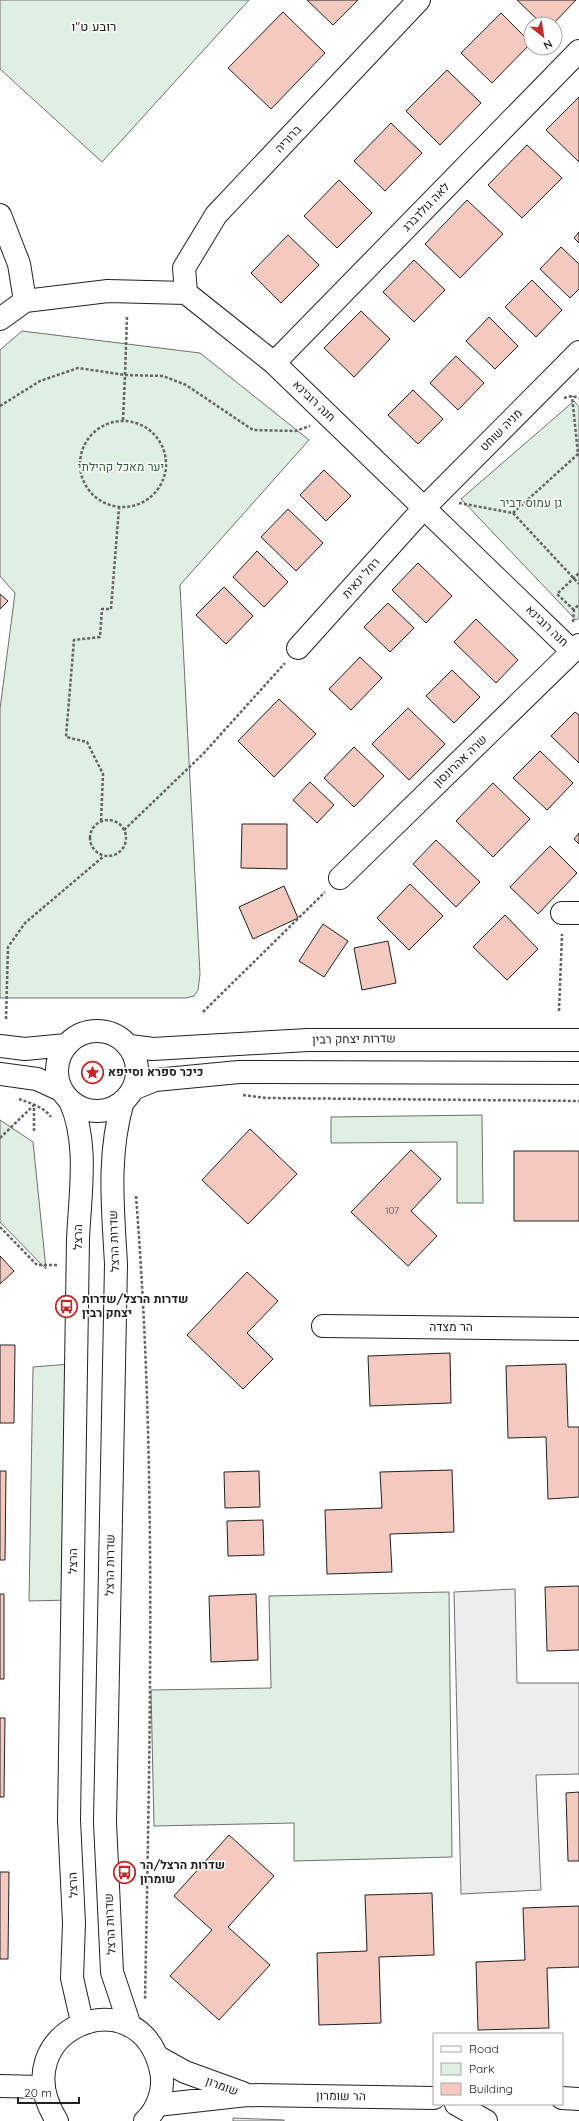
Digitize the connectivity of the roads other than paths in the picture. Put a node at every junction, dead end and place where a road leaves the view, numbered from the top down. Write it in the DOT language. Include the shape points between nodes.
graph roads {
  1 [pos="419,0"];
  2 [pos="579,51"];
  3 [pos="0,215"];
  4 [pos="0,255"];
  5 [pos="186,293"];
  6 [pos="25,301"];
  7 [pos="0,319"];
  8 [pos="577,359"];
  9 [pos="274,363"];
  10 [pos="424,508"];
  11 [pos="298,648"];
  12 [pos="576,648"];
  13 [pos="340,878"];
  14 [pos="579,1040"];
  15 [pos="66,1045"];
  16 [pos="0,1046"];
  17 [pos="130,1046"];
  18 [pos="579,1073"];
  19 [pos="0,1074"];
  20 [pos="128,1095"];
  21 [pos="66,1096"];
  22 [pos="323,1326"];
  23 [pos="579,1329"];
  24 [pos="82,2022"];
  25 [pos="137,2031"];
  26 [pos="158,2057"];
  27 [pos="0,2086"];
  28 [pos="41,2087"];
  29 [pos="247,2095"];
  30 [pos="433,2098"];
  31 [pos="563,2098"];
  32 [pos="579,2100"];
  33 [pos="458,2105"];
  34 [pos="151,2113"];
  35 [pos="57,2121"];
  36 [pos="486,2121"];
  1 -- 5 [label="main road, ברוריה" via="216,215 184,268"];
  2 -- 9 [label="main road, לאה גולדברג"];
  3 -- 6 [label="main road" via="19,264"];
  4 -- 6 [label="main road"];
  5 -- 6 [label="main road" via="108,291"];
  5 -- 9 [label="main road, חנה רובינא"];
  6 -- 7 [label="main road"];
  8 -- 10 [label="main road, מניה שוחט"];
  9 -- 10 [label="main road, חנה רובינא"];
  10 -- 11 [label="main road, רחל ינאית"];
  10 -- 12 [label="main road, חנה רובינא"];
  12 -- 13 [label="main road, שרה אהרונסון"];
  14 -- 17 [label="main road, שדרות יצחק רבין" via="365,1039 153,1049"];
  15 -- 16 [label="main road" via="38,1049"];
  15 -- 17 [label="main road" via="79,1035 90,1031 102,1031 114,1034"];
  15 -- 21 [label="main road" via="57,1067 58,1079"];
  17 -- 20 [label="main road" via="138,1067 137,1079"];
  18 -- 20 [label="main road" via="239,1072 154,1080"];
  19 -- 21 [label="main road" via="37,1079"];
  20 -- 21 [label="main road" via="114,1108 103,1111 80,1108"];
  20 -- 25 [label="main road, שדרות הרצל" via="115,1133 112,1179 116,1264 105,1822 112,1972"];
  21 -- 24 [label="main road, הרצל" via="77,1116 82,1146 69,1820 74,1923 72,1978"];
  22 -- 23 [label="main road, הר מצדה"];
  24 -- 25 [label="main road" via="98,2019 115,2020"];
  24 -- 28 [label="main road" via="55,2041 46,2055"];
  25 -- 26 [label="main road, שדרות הרצל"];
  26 -- 29 [label="main road, שומרון" via="185,2072"];
  26 -- 34 [label="main road, שדרות הרצל" via="162,2073 162,2090"];
  27 -- 28 [label="main road"];
  28 -- 35 [label="main road" via="46,2105"];
  29 -- 30 [label="main road, הר שומרון"];
  29 -- 34 [label="main road, שומרון"];
  31 -- 32 [label="main road"];
  33 -- 36 [label="main road"];
}
